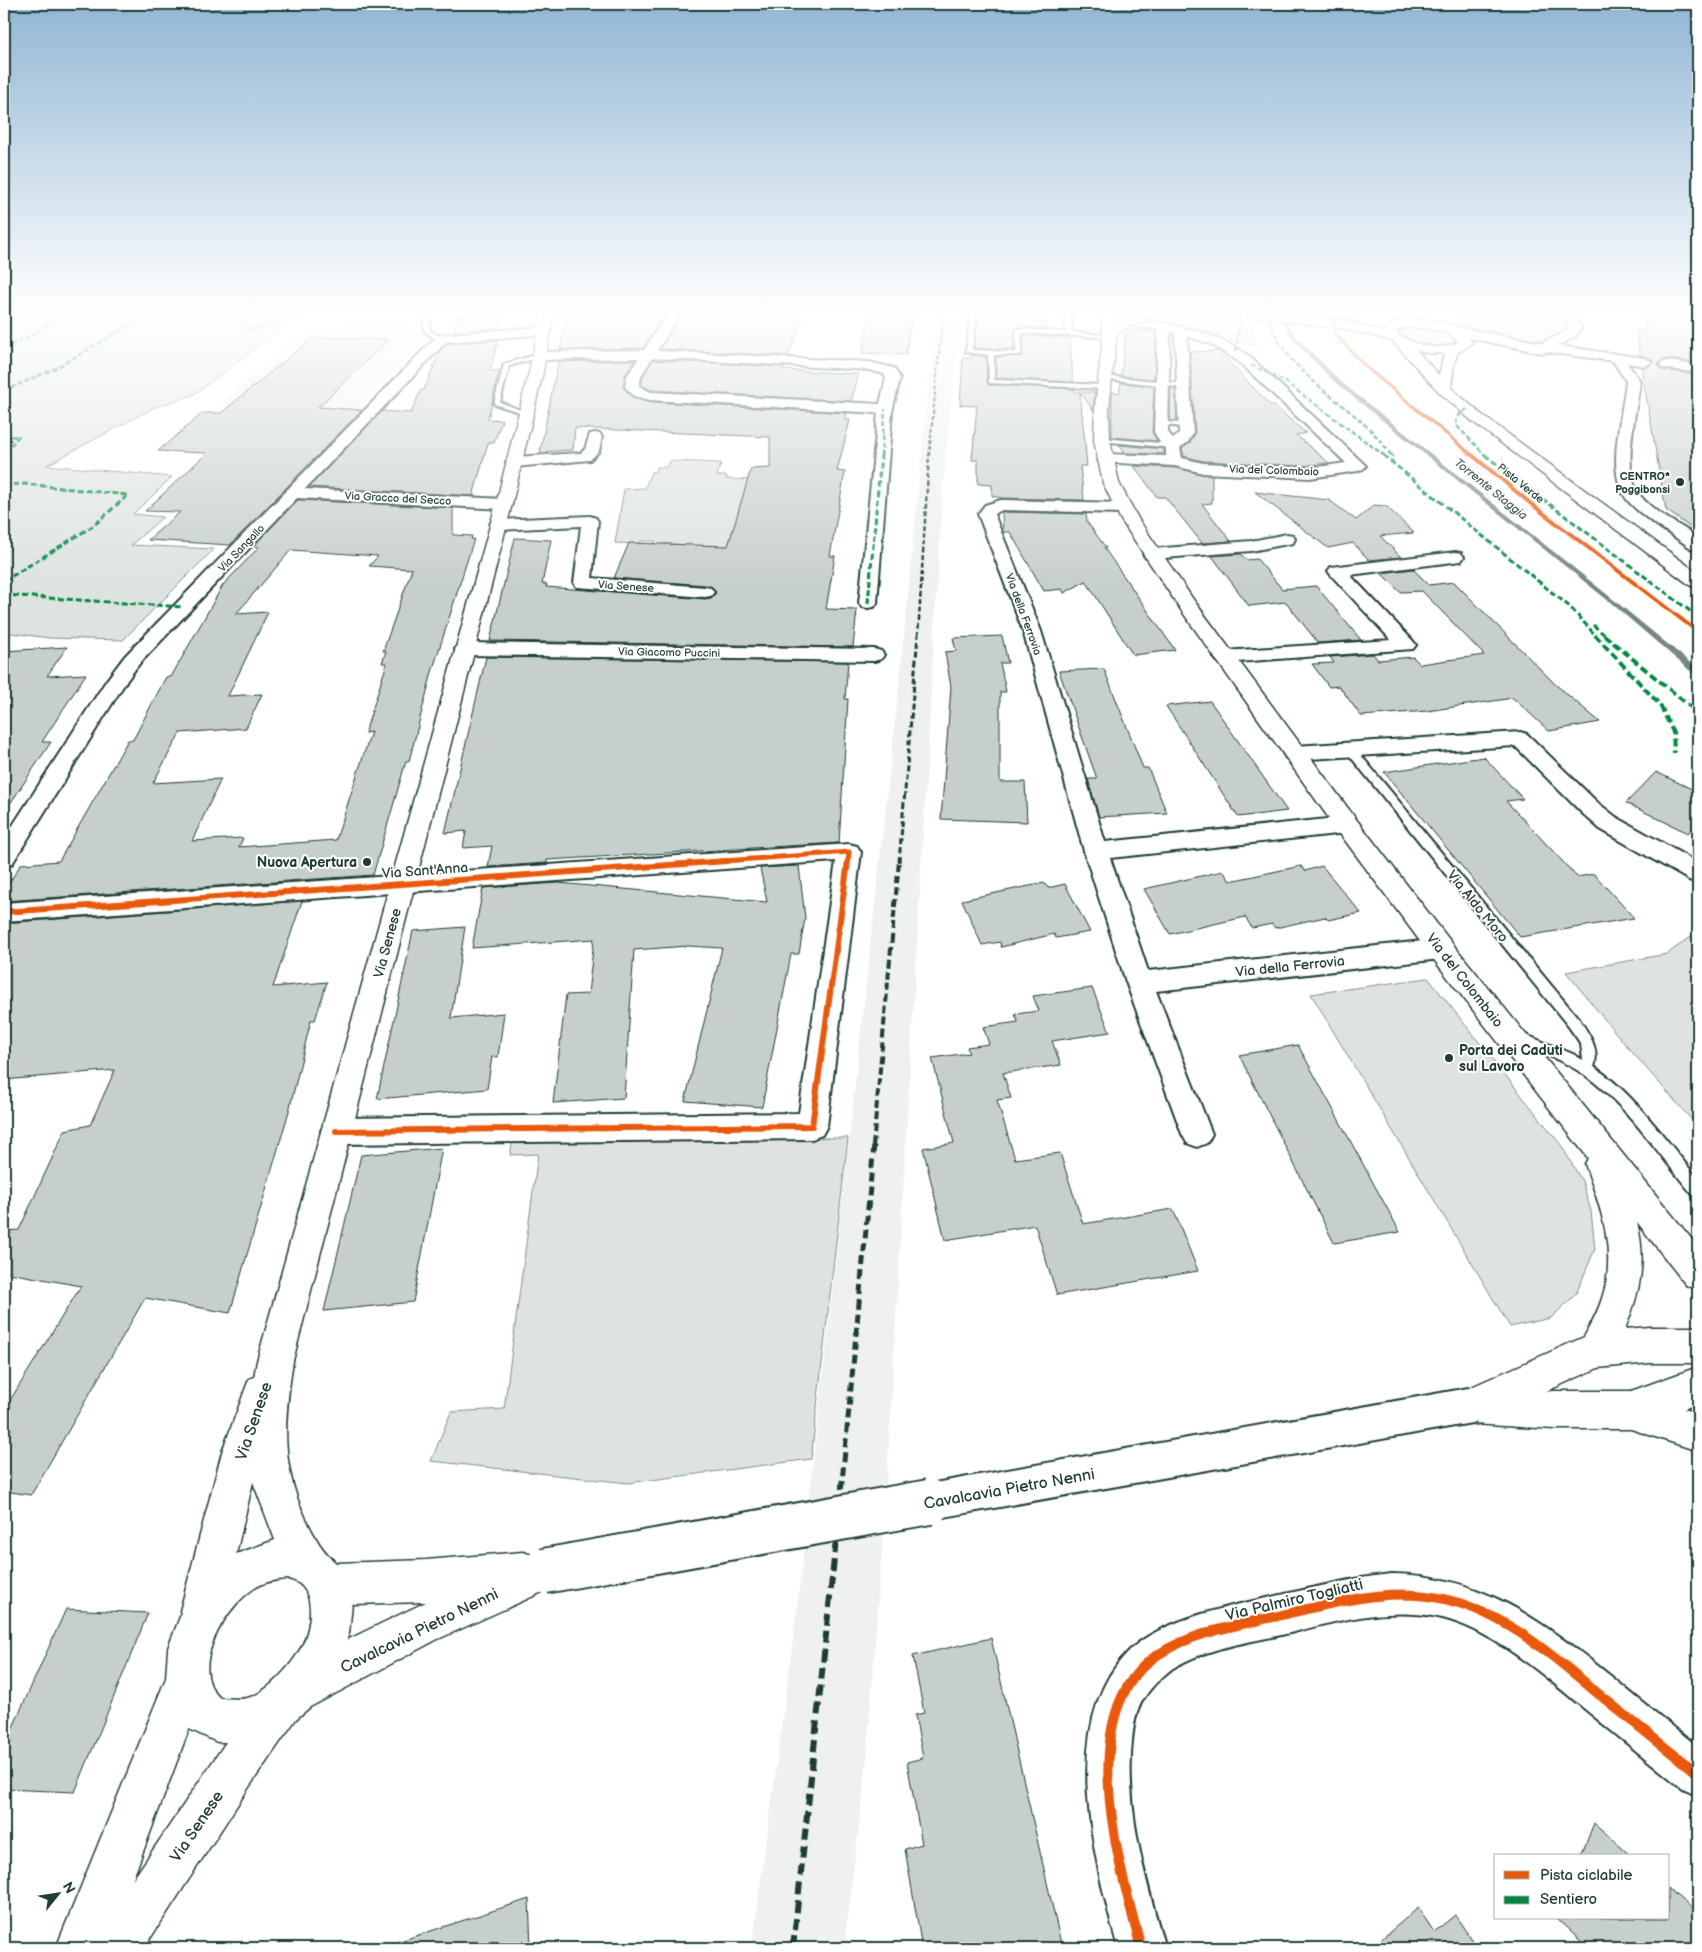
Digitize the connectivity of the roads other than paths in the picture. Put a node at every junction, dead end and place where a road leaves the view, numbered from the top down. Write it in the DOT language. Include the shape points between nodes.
graph roads {
  1 [pos="379,403"];
  2 [pos="528,403"];
  3 [pos="778,403"];
  4 [pos="887,403"];
  5 [pos="1104,403"];
  6 [pos="1161,403"];
  7 [pos="1185,403"];
  8 [pos="1291,403"];
  9 [pos="1461,403"];
  10 [pos="1630,403"];
  11 [pos="885,409"];
  12 [pos="1161,422"];
  13 [pos="1186,425"];
  14 [pos="595,437"];
  15 [pos="1103,450"];
  16 [pos="1174,453"];
  17 [pos="514,462"];
  18 [pos="293,493"];
  19 [pos="1123,508"];
  20 [pos="501,515"];
  21 [pos="1287,538"];
  22 [pos="1698,545"];
  23 [pos="1152,554"];
  24 [pos="1456,557"];
  25 [pos="1698,582"];
  26 [pos="704,592"];
  27 [pos="868,603"];
  28 [pos="465,649"];
  29 [pos="874,655"];
  30 [pos="1224,657"];
  31 [pos="1350,749"];
  32 [pos="1294,753"];
  33 [pos="1347,825"];
  34 [pos="1096,851"];
  35 [pos="4,858"];
  36 [pos="1698,874"];
  37 [pos="404,884"];
  38 [pos="4,912"];
  39 [pos="1441,949"];
  40 [pos="1139,982"];
  41 [pos="1507,1033"];
  42 [pos="1586,1068"];
  43 [pos="336,1131"];
  44 [pos="1197,1134"];
  45 [pos="1592,1139"];
  46 [pos="1698,1190"];
  47 [pos="1698,1273"];
  48 [pos="1698,1345"];
  49 [pos="1597,1350"];
  50 [pos="275,1361"];
  51 [pos="1698,1384"];
  52 [pos="1473,1405"];
  53 [pos="1631,1410"];
  54 [pos="1698,1432"];
  55 [pos="544,1571"];
  56 [pos="315,1573"];
  57 [pos="197,1626"];
  58 [pos="187,1679"];
  59 [pos="288,1699"];
  60 [pos="1698,1774"];
  61 [pos="81,1948"];
  62 [pos="114,1948"];
  63 [pos="1141,1948"];
  1 -- 18 [label="street, Via Sangallo"];
  2 -- 17 [label="main road, Via Senese"];
  3 -- 11 [label="street"];
  4 -- 11 [label="street"];
  5 -- 15 [label="main road, Via del Colombaio"];
  6 -- 12 [label="street"];
  7 -- 13 [label="street"];
  8 -- 16 [label="street, Via del Colombaio" via="1358,466 1310,473 1203,468"];
  9 -- 25 [label="main road"];
  10 -- 22 [label="street" via="1625,440 1628,490 1637,502"];
  11 -- 27 [label="street"];
  12 -- 13 [label="lane"];
  12 -- 16 [label="street" via="1162,435"];
  13 -- 16 [label="street" via="1185,437"];
  14 -- 17 [label="street" via="592,451 585,457"];
  15 -- 16 [label="street, Via del Colombaio"];
  15 -- 19 [label="main road, Via del Colombaio" via="1111,483"];
  17 -- 20 [label="main road, Via Senese"];
  18 -- 20 [label="street, Via Gracco del Secco"];
  18 -- 35 [label="street, Via Sangallo" via="126,667"];
  19 -- 23 [label="main road, Via del Colombaio"];
  19 -- 34 [label="street, Via della Ferrovia" via="1001,505 991,508 986,514 1032,631"];
  20 -- 26 [label="street, Via Senese" via="590,520 583,584"];
  20 -- 28 [label="main road, Via Senese"];
  21 -- 23 [label="street" via="1252,546"];
  23 -- 30 [label="main road, Via del Colombaio"];
  24 -- 30 [label="street" via="1337,571 1406,645"];
  28 -- 29 [label="street, Via Giacomo Puccini"];
  28 -- 37 [label="main road, Via Senese"];
  30 -- 32 [label="main road, Via del Colombaio"];
  31 -- 32 [label="street"];
  31 -- 36 [label="street" via="1520,739 1608,823"];
  31 -- 42 [label="lane, Via Aldo Moro" via="1574,1023 1589,1046 1590,1062"];
  32 -- 33 [label="main road, Via del Colombaio"];
  33 -- 34 [label="street"];
  33 -- 39 [label="main road, Via del Colombaio"];
  34 -- 40 [label="street, Via della Ferrovia"];
  37 -- 38 [label="street, Via Sant'Anna"];
  37 -- 43 [label="main road, Via Senese"];
  37 -- 43 [label="street, Via Sant'Anna" via="849,852 812,1126"];
  39 -- 40 [label="street, Via della Ferrovia"];
  39 -- 41 [label="main road, Via del Colombaio"];
  40 -- 44 [label="street, Via della Ferrovia"];
  41 -- 42 [label="lane" via="1553,1050"];
  41 -- 45 [label="main road, Via del Colombaio"];
  42 -- 46 [label="lane" via="1612,1089"];
  43 -- 50 [label="main road, Via Senese"];
  45 -- 47 [label="main road, Via del Colombaio"];
  45 -- 49 [label="main road" via="1621,1221 1626,1266 1617,1307"];
  48 -- 49 [label="main road, Cavalcavia Pietro Nenni"];
  49 -- 52 [label="main road, Cavalcavia Pietro Nenni"];
  50 -- 56 [label="main road, Via Senese" via="267,1439 270,1472 282,1513"];
  50 -- 57 [label="main road, Via Senese" via="241,1452"];
  51 -- 53 [label="main road, Cavalcavia Pietro Nenni"];
  52 -- 53 [label="main road, Cavalcavia Pietro Nenni"];
  52 -- 55 [label="main road, Cavalcavia Pietro Nenni, bridge"];
  53 -- 54 [label="main road, Cavalcavia Pietro Nenni"];
  55 -- 56 [label="main road, Cavalcavia Pietro Nenni" via="426,1581"];
  55 -- 59 [label="main road, Cavalcavia Pietro Nenni" via="360,1656"];
  56 -- 57 [label="main road" via="287,1559 268,1561 247,1570 227,1584"];
  56 -- 59 [label="main road" via="331,1602 330,1625 324,1648 312,1671"];
  57 -- 58 [label="main road" via="188,1653"];
  58 -- 59 [label="main road" via="194,1702 209,1718 231,1723 255,1719"];
  58 -- 61 [label="main road"];
  59 -- 62 [label="main road, Via Senese" via="233,1771"];
  60 -- 63 [label="street, Via Palmiro Togliatti" via="1537,1646 1488,1615 1458,1603 1432,1596 1377,1594 1197,1636 1169,1648 1144,1665 1126,1684 1115,1712 1109,1742 1109,1789 1114,1831"];
}
